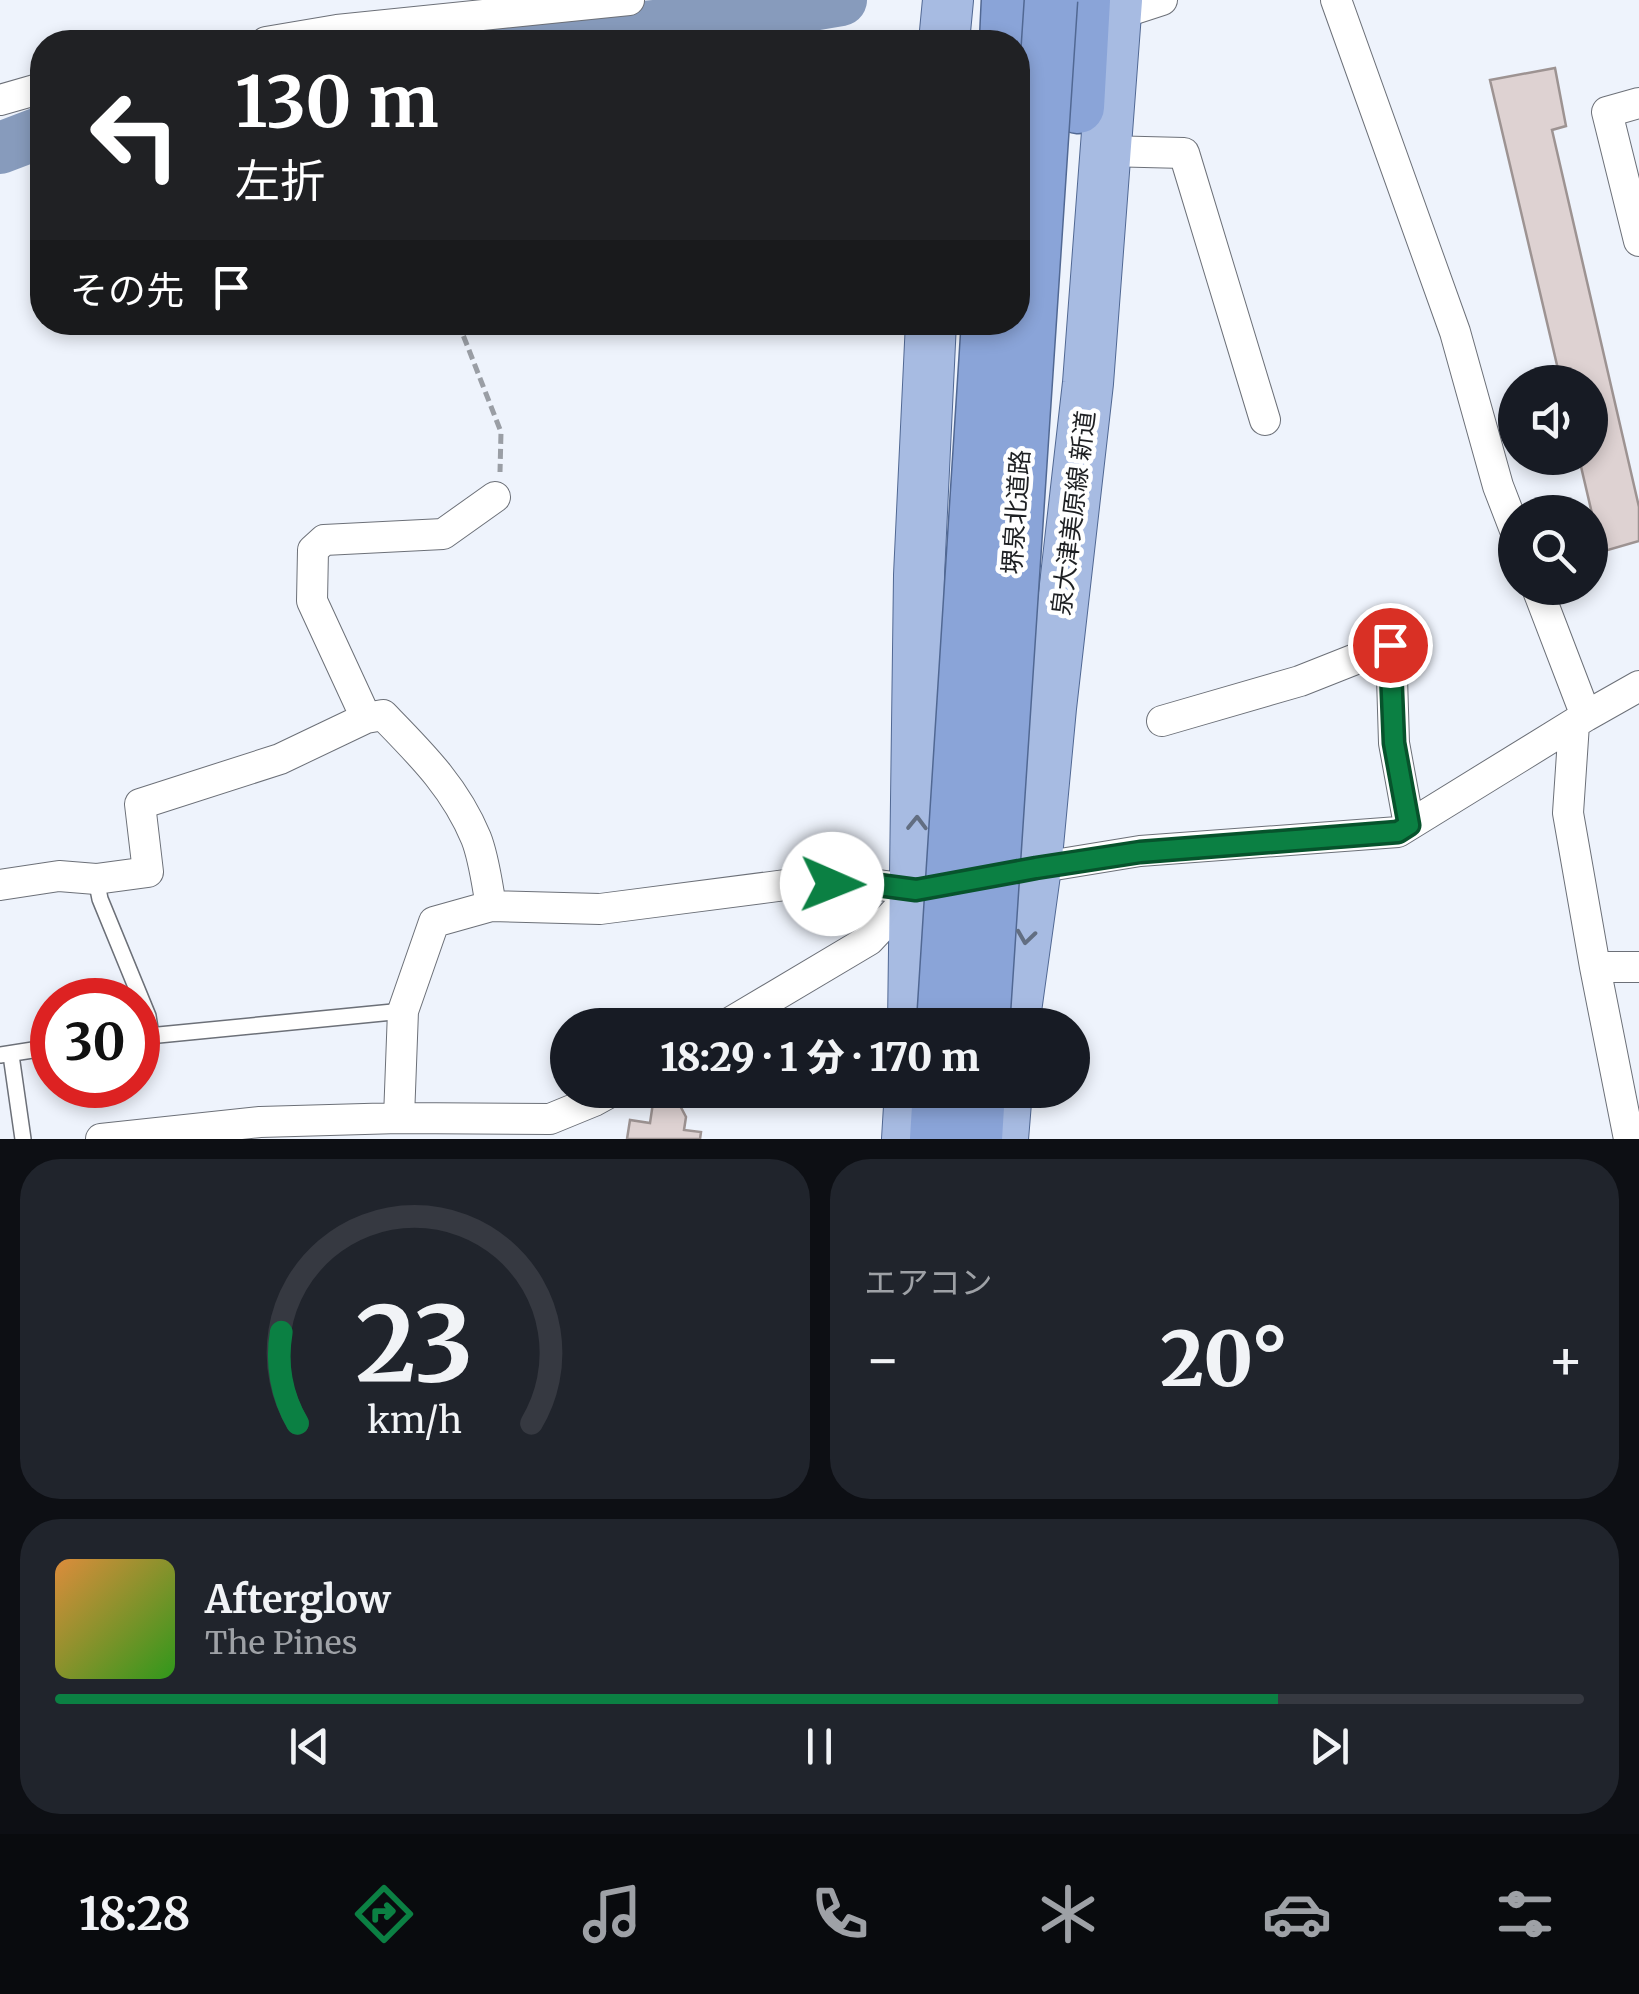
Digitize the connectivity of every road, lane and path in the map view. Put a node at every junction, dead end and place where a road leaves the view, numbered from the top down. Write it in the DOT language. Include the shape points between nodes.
graph roads {
  1 [pos="629,0"];
  2 [pos="948,0"];
  3 [pos="979,0"];
  4 [pos="1008,0"];
  5 [pos="1051,0"];
  6 [pos="1336,0"];
  7 [pos="1119,4"];
  8 [pos="337,30"];
  9 [pos="945,30"];
  10 [pos="978,30"];
  11 [pos="1007,30"];
  12 [pos="30,91"];
  13 [pos="0,100"];
  14 [pos="1639,103"];
  15 [pos="1106,151"];
  16 [pos="1030,192"];
  17 [pos="1639,241"];
  18 [pos="463,335"];
  19 [pos="930,335"];
  20 [pos="962,335"];
  21 [pos="987,335"];
  22 [pos="1014,335"];
  23 [pos="1266,420"];
  24 [pos="1501,495"];
  25 [pos="495,496"];
  26 [pos="1543,605"];
  27 [pos="1639,686"];
  28 [pos="366,718"];
  29 [pos="1162,720"];
  30 [pos="1580,720"];
  31 [pos="1409,825"];
  32 [pos="1036,868"];
  33 [pos="96,879"];
  34 [pos="0,885"];
  35 [pos="491,906"];
  36 [pos="951,914"];
  37 [pos="1595,966"];
  38 [pos="1639,967"];
  39 [pos="132,978"];
  40 [pos="755,1008"];
  41 [pos="919,1008"];
  42 [pos="944,1008"];
  43 [pos="979,1008"];
  44 [pos="1016,1008"];
  45 [pos="403,1011"];
  46 [pos="160,1034"];
  47 [pos="30,1051"];
  48 [pos="5,1055"];
  49 [pos="1626,1062"];
  50 [pos="577,1108"];
  51 [pos="909,1108"];
  52 [pos="938,1108"];
  53 [pos="979,1108"];
  54 [pos="1006,1108"];
  55 [pos="399,1118"];
  56 [pos="474,1130"];
  57 [pos="23,1139"];
  58 [pos="102,1139"];
  59 [pos="907,1139"];
  60 [pos="936,1139"];
  61 [pos="976,1139"];
  62 [pos="1003,1139"];
  63 [pos="1629,1139"];
  1 -- 8 [label="street"];
  2 -- 9 [label="main road"];
  3 -- 10 [label="highway"];
  4 -- 11 [label="highway"];
  5 -- 16 [label="highway, 堺泉北道路, bridge"];
  6 -- 24 [label="street" via="1455,332"];
  7 -- 15 [label="main road, 泉大津美原線 新道"];
  7 -- 36 [label="highway, bridge" via="1023,741"];
  12 -- 13 [label="street"];
  14 -- 17 [label="street" via="1607,112"];
  15 -- 23 [label="street" via="1184,154"];
  15 -- 32 [label="main road, 泉大津美原線 新道"];
  18 -- 25 [label="path" via="500,432"];
  36 -- 19 [label="main road, one-way" via="919,576"];
  20 -- 36 [label="highway, bridge" via="952,566"];
  21 -- 36 [label="highway, 堺泉北道路, bridge"];
  22 -- 36 [label="highway, 堺泉北道路, bridge"];
  25 -- 28 [label="street" via="443,534 324,540 313,550 312,601"];
  26 -- 30 [label="street"];
  27 -- 30 [label="street"];
  28 -- 33 [label="street" via="280,759 140,804 148,872"];
  28 -- 35 [label="street" via="382,715 437,771 463,810 478,841"];
  29 -- 31 [label="street" via="1300,682 1390,645 1394,743"];
  30 -- 31 [label="street"];
  30 -- 37 [label="street" via="1568,813"];
  31 -- 32 [label="street" via="1398,832 1140,852"];
  32 -- 36 [label="street"];
  32 -- 44 [label="main road, 泉大津美原線 新道, one-way"];
  33 -- 34 [label="street" via="59,876"];
  33 -- 39 [label="lane"];
  35 -- 36 [label="street" via="600,909 793,884 871,884"];
  35 -- 45 [label="street" via="434,922"];
  36 -- 40 [label="street" via="869,940"];
  36 -- 41 [label="main road"];
  36 -- 42 [label="highway, 堺泉北道路, bridge"];
  36 -- 43 [label="highway, 堺泉北道路, bridge"];
  37 -- 38 [label="street"];
  37 -- 49 [label="street"];
  45 -- 46 [label="lane"];
  45 -- 55 [label="street"];
  47 -- 48 [label="lane"];
  48 -- 57 [label="lane"];
  49 -- 63 [label="street"];
  50 -- 56 [label="street" via="550,1119"];
  51 -- 59 [label="main road"];
  52 -- 60 [label="highway"];
  53 -- 61 [label="highway"];
  54 -- 62 [label="main road"];
  55 -- 56 [label="street"];
  55 -- 58 [label="street" via="260,1122"];
}
